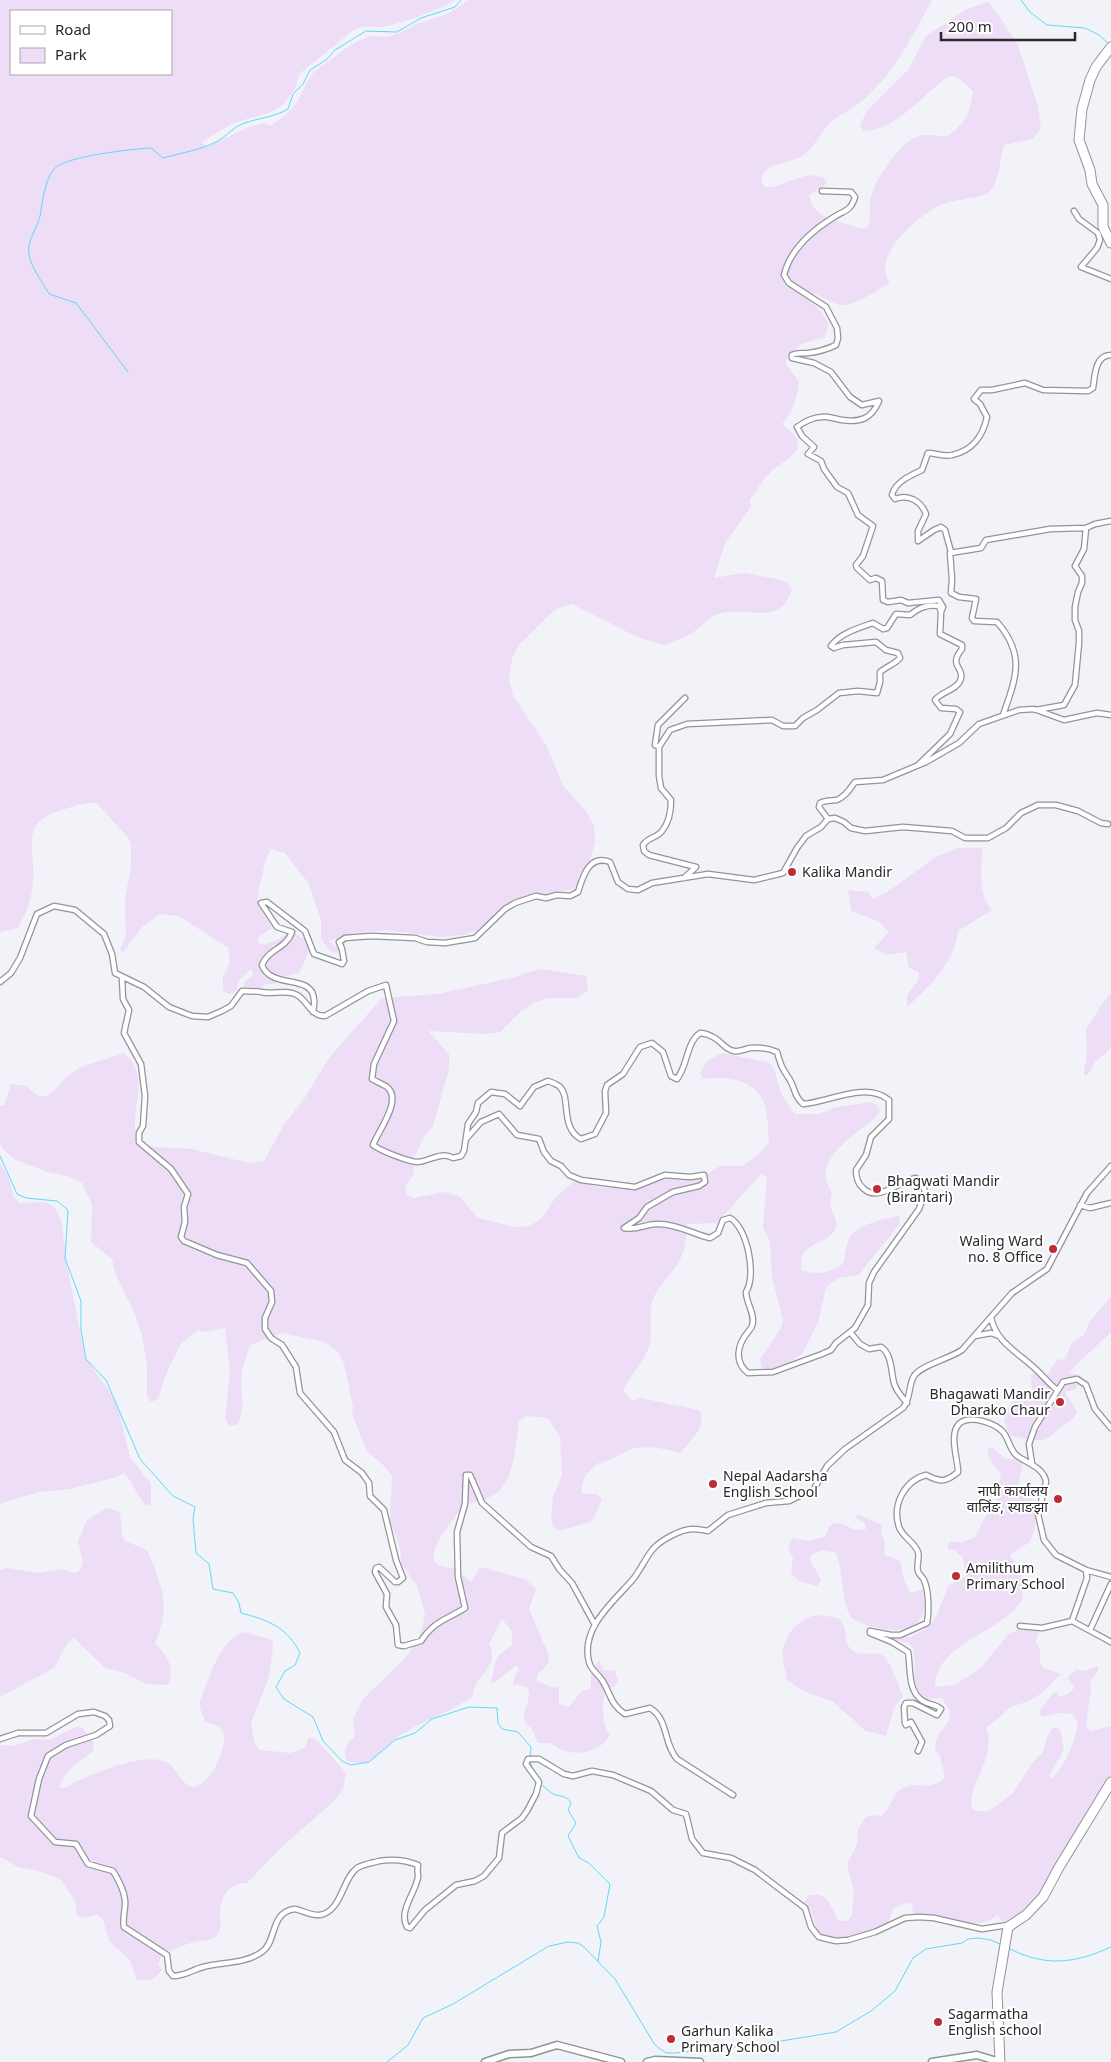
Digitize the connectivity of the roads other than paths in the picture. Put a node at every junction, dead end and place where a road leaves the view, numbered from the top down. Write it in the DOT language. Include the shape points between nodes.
graph roads {
  1 [pos="1109,50"];
  2 [pos="822,191"];
  3 [pos="1074,211"];
  4 [pos="1111,243"];
  5 [pos="1111,279"];
  6 [pos="1111,355"];
  7 [pos="1111,521"];
  8 [pos="1086,528"];
  9 [pos="951,552"];
  10 [pos="941,612"];
  11 [pos="685,698"];
  12 [pos="1036,710"];
  13 [pos="1003,715"];
  14 [pos="1111,715"];
  15 [pos="659,748"];
  16 [pos="918,765"];
  17 [pos="828,819"];
  18 [pos="1108,824"];
  19 [pos="684,878"];
  20 [pos="122,978"];
  21 [pos="0,982"];
  22 [pos="313,1012"];
  23 [pos="466,1140"];
  24 [pos="1111,1166"];
  25 [pos="1111,1203"];
  26 [pos="1080,1205"];
  27 [pos="991,1317"];
  28 [pos="850,1332"];
  29 [pos="974,1337"];
  30 [pos="1000,1337"];
  31 [pos="1057,1390"];
  32 [pos="907,1403"];
  33 [pos="1111,1428"];
  34 [pos="1032,1464"];
  35 [pos="1086,1570"];
  36 [pos="1111,1577"];
  37 [pos="1111,1584"];
  38 [pos="1072,1620"];
  39 [pos="595,1625"];
  40 [pos="1020,1626"];
  41 [pos="1090,1630"];
  42 [pos="1111,1642"];
  43 [pos="0,1739"];
  44 [pos="918,1751"];
  45 [pos="1111,1782"];
  46 [pos="733,1795"];
  47 [pos="1010,1926"];
  48 [pos="485,2062"];
  49 [pos="621,2062"];
  50 [pos="647,2062"];
  51 [pos="700,2062"];
  52 [pos="932,2062"];
  53 [pos="1000,2062"];
  1 -- 4 [label="highway" via="1090,80 1079,140 1102,205 1103,226"];
  2 -- 10 [label="street" via="851,192 855,197 853,205 803,242 787,263 784,275 789,283 826,307 837,328 838,338 836,346 808,353 796,352 792,358 814,363 832,372 850,396 862,405 879,400 869,417 842,420 822,417 797,427 814,447 808,454 821,461 837,487 848,492 858,514 873,526 857,568 870,580 882,581 883,600 908,603 939,600 943,607"];
  3 -- 5 [label="street" via="1098,233 1100,240 1080,268"];
  6 -- 9 [label="street" via="1099,361 1093,388 1088,391 1043,390 1025,383 980,390 974,399 987,417 980,437 970,447 950,456 928,453 922,470 906,478 893,491 895,498 912,498 922,504 926,514 918,531 918,541 941,527 945,530"];
  7 -- 8 [label="street"];
  8 -- 9 [label="street" via="1057,528 994,538 986,540 981,548"];
  8 -- 12 [label="street" via="1084,549 1075,566 1082,582 1075,607 1079,631 1075,685 1064,705"];
  9 -- 13 [label="street" via="950,593 976,599 974,621 997,622 1006,632 1015,653 1017,662 1011,695"];
  10 -- 15 [label="street" via="939,606 930,605 910,615 896,614 887,628 873,623 834,641 831,646 834,648 876,642 886,650 898,652 900,658 895,664 880,672 877,693 839,693 795,726 783,726 772,720 687,724 670,730"];
  10 -- 16 [label="street" via="940,634 962,645 955,663 961,680 934,700 941,708 960,712 950,734"];
  11 -- 15 [label="street" via="658,725 655,745"];
  12 -- 13 [label="street" via="1019,710"];
  12 -- 14 [label="street" via="1064,720 1097,713"];
  13 -- 16 [label="street" via="979,724 959,743"];
  15 -- 19 [label="street" via="661,788 671,800 671,810 662,832 646,840 644,851 649,856 696,867"];
  16 -- 17 [label="street" via="883,780 854,782 845,795 820,803 820,810"];
  17 -- 18 [label="street" via="835,818 851,828 865,831 903,827 952,831 965,838 988,838 1006,828 1021,813 1038,805 1056,805 1078,810"];
  17 -- 19 [label="street" via="806,836 783,873 754,880 708,874"];
  19 -- 22 [label="street" via="652,883 638,890 618,882 610,862 593,862 586,870 578,892 570,896 536,896 515,903 475,938 445,943 397,936 345,938 339,942 342,964 314,954 305,932 267,902 261,903 277,926 292,932 289,941 264,958 264,972 271,977 301,983 311,991"];
  20 -- 21 [label="street" via="115,973 104,934 74,910 59,906 37,914 20,958 11,973"];
  20 -- 22 [label="street" via="144,987 169,1007 192,1016 208,1017 231,1006 242,990 296,994"];
  20 -- 39 [label="street" via="123,999 129,1010 124,1034 141,1064 145,1096 144,1126 139,1133 139,1142 171,1169 188,1194 181,1237 184,1241 247,1263 271,1291 272,1302 265,1318 265,1329 282,1345 296,1367 300,1393 334,1432 345,1460 362,1473 369,1483 370,1496 384,1510 403,1578 395,1582 379,1567 375,1572 388,1594 386,1607 396,1625 398,1645 421,1640 437,1623 465,1608 458,1577 457,1532 465,1504 466,1475 470,1475 482,1503 531,1547 551,1556 572,1583"];
  22 -- 23 [label="street" via="318,1016 330,1014 368,991 386,985 394,1020 374,1064 372,1080 388,1087 392,1095 391,1107 373,1145 416,1162 432,1157 462,1156"];
  23 -- 28 [label="street" via="481,1122 499,1114 517,1135 539,1139 551,1161 580,1180 634,1187 664,1176 704,1175 705,1182 699,1186 673,1192 647,1207 639,1218 624,1228 634,1230 658,1223 710,1238 718,1233 723,1220 730,1218 735,1221 744,1234 751,1261 746,1292 753,1317 752,1327 740,1344 738,1356 742,1368 748,1373 773,1372 822,1354"];
  23 -- 28 [label="street" via="468,1124 478,1103 491,1092 505,1094 520,1106 534,1086 548,1081 560,1087 565,1096 568,1121 574,1135 581,1139 590,1137 606,1113 607,1085 623,1074 640,1047 652,1043 660,1048 671,1076 678,1079 684,1071 694,1038 700,1033 714,1035 735,1051 761,1048 777,1052 795,1097 803,1104 857,1092 882,1094 890,1100 889,1119 871,1137 866,1155 856,1170 858,1183 866,1192 878,1194 916,1178 923,1182 924,1193 919,1209 874,1272 869,1283 868,1305"];
  24 -- 26 [label="street"];
  25 -- 26 [label="street" via="1090,1208"];
  26 -- 27 [label="street" via="1047,1270 1012,1294"];
  27 -- 29 [label="street"];
  27 -- 30 [label="street"];
  28 -- 32 [label="street" via="860,1344 884,1348 894,1385"];
  29 -- 30 [label="street" via="990,1333"];
  29 -- 32 [label="street" via="953,1356 918,1371 913,1377"];
  30 -- 31 [label="street"];
  31 -- 33 [label="street" via="1063,1382 1077,1379 1082,1382 1096,1409"];
  31 -- 34 [label="street" via="1030,1437"];
  32 -- 39 [label="street" via="845,1449 827,1466 814,1489 789,1501 728,1515 708,1532 682,1531 660,1543"];
  34 -- 35 [label="street" via="1046,1477 1038,1514 1044,1540 1056,1555"];
  34 -- 44 [label="street" via="1012,1450 1002,1431 980,1421 966,1421 956,1430 958,1472 938,1481 926,1475 916,1477 901,1494 899,1527 918,1554 918,1571 925,1581 927,1623 900,1635 870,1633 908,1652 911,1680 918,1697 941,1709 936,1715 913,1703 906,1703 905,1723 911,1722 922,1742"];
  35 -- 36 [label="street"];
  35 -- 38 [label="street" via="1087,1578"];
  37 -- 41 [label="street"];
  38 -- 40 [label="street" via="1042,1628"];
  38 -- 41 [label="street"];
  39 -- 46 [label="street" via="589,1661 615,1707 625,1714 650,1708 665,1726 671,1753"];
  41 -- 42 [label="street"];
  43 -- 47 [label="street" via="18,1733 46,1733 78,1714 94,1712 109,1720 110,1726 96,1735 66,1744 48,1756 39,1779 32,1816 55,1842 76,1844 88,1864 112,1871 125,1900 124,1927 167,1954 169,1971 173,1976 263,1952 283,1914 294,1909 309,1914 326,1912 339,1899 356,1869 370,1863 396,1860 418,1865 418,1878 409,1896 404,1922 410,1928 424,1910 444,1894 456,1885 479,1880 499,1858 502,1833 522,1818 536,1794 539,1782 526,1764 528,1759 539,1758 564,1774 573,1776 592,1771 613,1775 651,1791 673,1810 686,1814 692,1839 703,1853 731,1858 755,1870 804,1908 811,1927 819,1937 848,1940 905,1918 919,1917 982,1930"];
  45 -- 47 [label="highway" via="1043,1897 1026,1916"];
  47 -- 53 [label="highway" via="997,1992"];
  48 -- 49 [label="street" via="557,2045"];
  50 -- 51 [label="street"];
  52 -- 53 [label="street" via="977,2055"];
}
